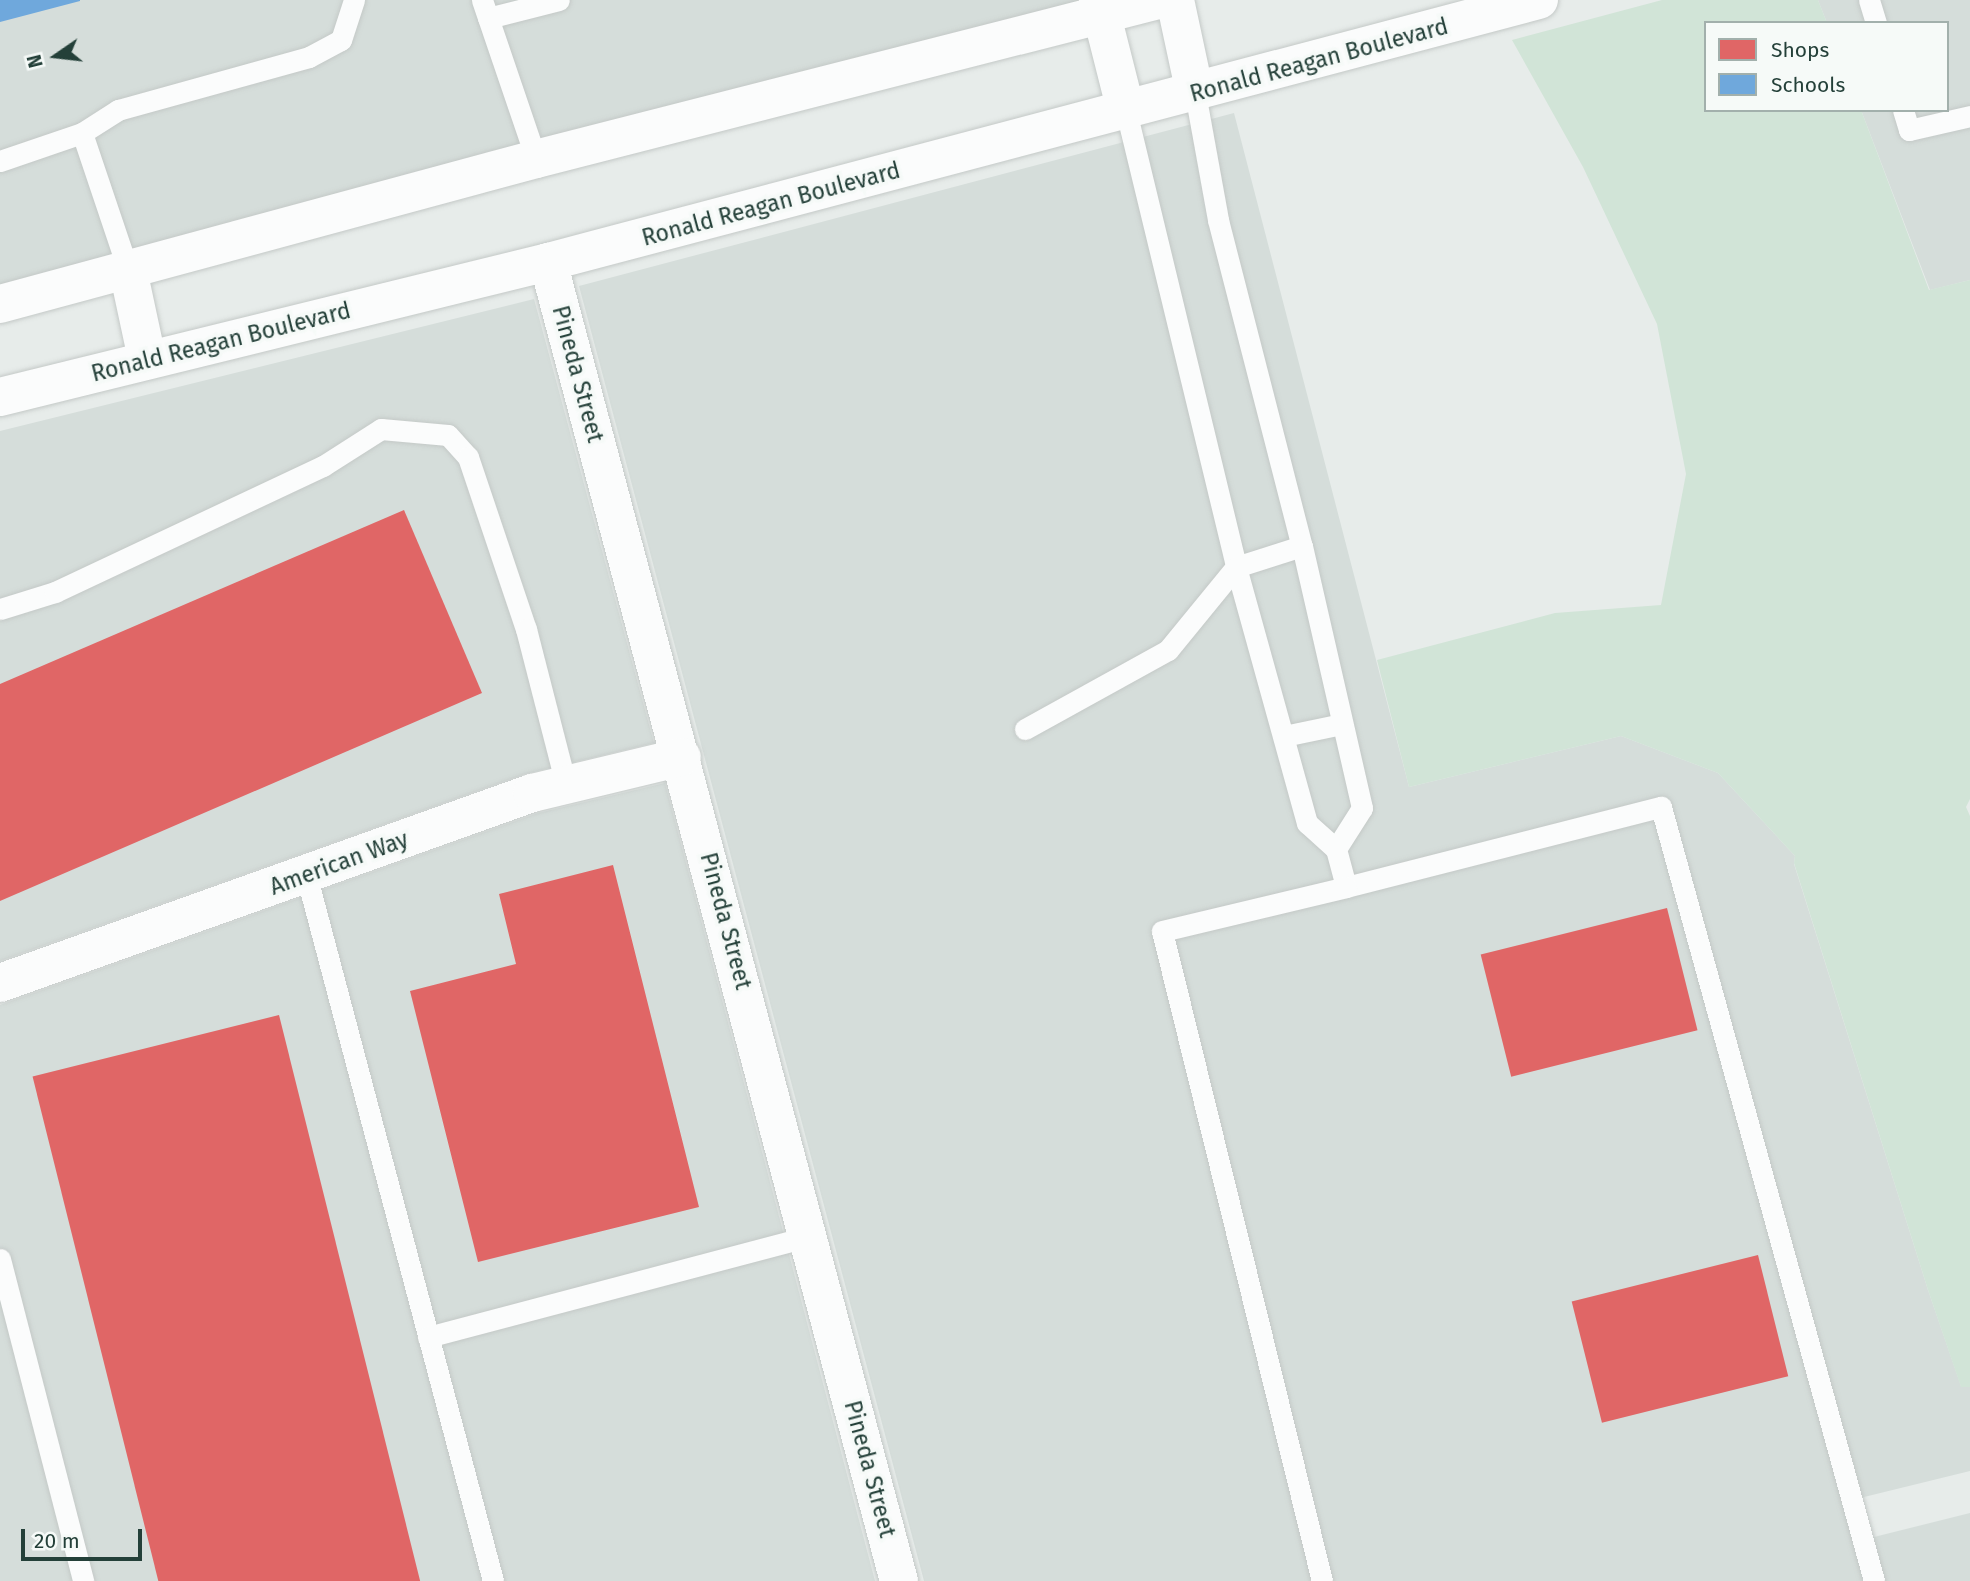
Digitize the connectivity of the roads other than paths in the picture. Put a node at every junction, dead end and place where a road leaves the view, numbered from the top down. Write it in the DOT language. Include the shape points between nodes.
graph roads {
  1 [pos="354,0"];
  2 [pos="559,0"];
  3 [pos="1158,0"];
  4 [pos="1175,0"];
  5 [pos="1539,0"];
  6 [pos="1869,0"];
  7 [pos="1100,7"];
  8 [pos="485,9"];
  9 [pos="1875,21"];
  10 [pos="1195,93"];
  11 [pos="1126,111"];
  12 [pos="1904,112"];
  13 [pos="1970,116"];
  14 [pos="82,133"];
  15 [pos="536,159"];
  16 [pos="0,161"];
  17 [pos="548,262"];
  18 [pos="128,270"];
  19 [pos="0,304"];
  20 [pos="147,359"];
  21 [pos="0,397"];
  22 [pos="1302,546"];
  23 [pos="1236,567"];
  24 [pos="0,610"];
  25 [pos="1342,724"];
  26 [pos="1025,729"];
  27 [pos="1284,736"];
  28 [pos="682,757"];
  29 [pos="566,785"];
  30 [pos="1336,849"];
  31 [pos="306,874"];
  32 [pos="1346,887"];
  33 [pos="0,983"];
  34 [pos="810,1236"];
  35 [pos="0,1259"];
  36 [pos="428,1337"];
  37 [pos="83,1581"];
  38 [pos="493,1581"];
  39 [pos="899,1581"];
  40 [pos="1322,1581"];
  41 [pos="1874,1581"];
  1 -- 14 [label="lane" via="341,40 309,57 118,110"];
  2 -- 8 [label="lane"];
  3 -- 7 [label="main road"];
  4 -- 10 [label="main road"];
  5 -- 10 [label="main road, Ronald Reagan Boulevard"];
  6 -- 9 [label="lane"];
  7 -- 11 [label="main road"];
  7 -- 15 [label="main road"];
  8 -- 15 [label="lane"];
  10 -- 11 [label="main road, Ronald Reagan Boulevard"];
  10 -- 22 [label="lane" via="1218,220"];
  11 -- 17 [label="main road, Ronald Reagan Boulevard"];
  11 -- 23 [label="lane"];
  12 -- 13 [label="lane" via="1909,130"];
  14 -- 16 [label="lane"];
  14 -- 18 [label="lane"];
  15 -- 18 [label="main road"];
  17 -- 20 [label="main road, Ronald Reagan Boulevard"];
  17 -- 28 [label="main road, Pineda Street"];
  18 -- 19 [label="main road"];
  18 -- 20 [label="main road"];
  20 -- 21 [label="main road, Ronald Reagan Boulevard"];
  22 -- 23 [label="lane"];
  22 -- 25 [label="lane"];
  23 -- 26 [label="lane" via="1168,650"];
  23 -- 27 [label="lane"];
  24 -- 29 [label="lane" via="55,592 323,466 381,429 448,435 468,457 526,629"];
  25 -- 27 [label="lane"];
  25 -- 30 [label="lane" via="1362,808"];
  27 -- 30 [label="lane" via="1307,823"];
  28 -- 29 [label="main road, American Way"];
  28 -- 34 [label="main road, Pineda Street"];
  29 -- 31 [label="main road, American Way"];
  30 -- 32 [label="lane"];
  31 -- 33 [label="main road, American Way"];
  31 -- 36 [label="lane"];
  32 -- 40 [label="lane" via="1162,931"];
  32 -- 41 [label="lane" via="1661,807"];
  34 -- 36 [label="lane"];
  34 -- 39 [label="main road, Pineda Street"];
  35 -- 37 [label="lane"];
  36 -- 38 [label="lane"];
}
